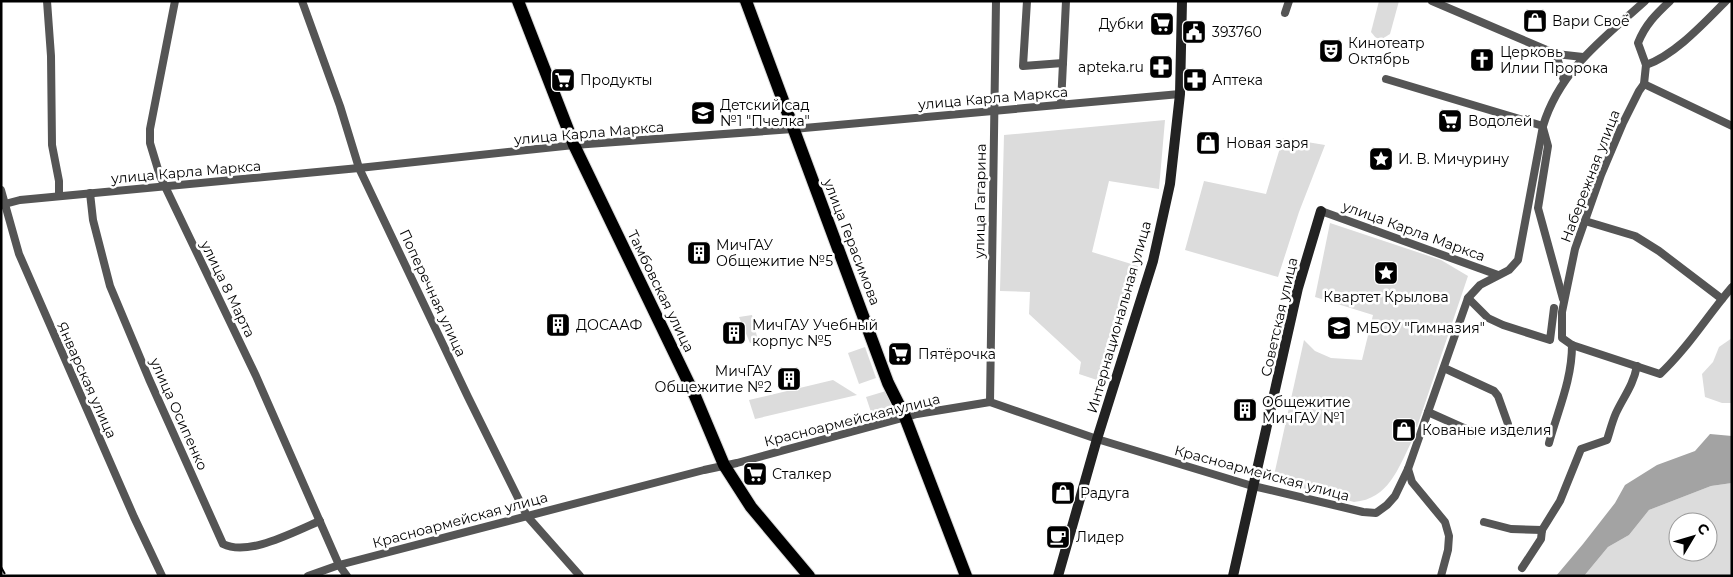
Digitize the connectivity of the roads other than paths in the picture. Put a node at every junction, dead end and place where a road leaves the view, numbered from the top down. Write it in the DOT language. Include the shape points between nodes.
graph roads {
  1 [pos="47,1"];
  2 [pos="175,1"];
  3 [pos="302,1"];
  4 [pos="518,1"];
  5 [pos="746,1"];
  6 [pos="996,1"];
  7 [pos="1027,1"];
  8 [pos="1066,1"];
  9 [pos="1182,1"];
  10 [pos="1289,1"];
  11 [pos="1432,1"];
  12 [pos="1645,1"];
  13 [pos="1670,1"];
  14 [pos="1726,1"];
  15 [pos="1285,13"];
  16 [pos="1556,54"];
  17 [pos="1583,57"];
  18 [pos="1063,64"];
  19 [pos="1646,65"];
  20 [pos="1386,79"];
  21 [pos="1564,81"];
  22 [pos="1644,84"];
  23 [pos="1180,94"];
  24 [pos="1061,104"];
  25 [pos="994,110"];
  26 [pos="1543,126"];
  27 [pos="1732,126"];
  28 [pos="793,129"];
  29 [pos="574,145"];
  30 [pos="358,168"];
  31 [pos="165,186"];
  32 [pos="1,190"];
  33 [pos="90,193"];
  34 [pos="59,196"];
  35 [pos="3,204"];
  36 [pos="1321,211"];
  37 [pos="1585,221"];
  38 [pos="1498,275"];
  39 [pos="1732,287"];
  40 [pos="1468,298"];
  41 [pos="1722,299"];
  42 [pos="1564,300"];
  43 [pos="1554,308"];
  44 [pos="1572,345"];
  45 [pos="1637,366"];
  46 [pos="1444,368"];
  47 [pos="990,402"];
  48 [pos="1428,412"];
  49 [pos="905,417"];
  50 [pos="1508,424"];
  51 [pos="1475,433"];
  52 [pos="1097,439"];
  53 [pos="1549,443"];
  54 [pos="724,465"];
  55 [pos="1408,469"];
  56 [pos="1254,486"];
  57 [pos="527,516"];
  58 [pos="320,521"];
  59 [pos="1484,522"];
  60 [pos="1542,530"];
  61 [pos="339,565"];
  62 [pos="1522,568"];
  63 [pos="162,576"];
  64 [pos="308,576"];
  65 [pos="347,576"];
  66 [pos="580,576"];
  67 [pos="809,576"];
  68 [pos="966,576"];
  69 [pos="1058,576"];
  70 [pos="1234,576"];
  71 [pos="1440,576"];
  1 -- 34 [label="street" via="52,145"];
  2 -- 31 [label="street, улица 8 Марта" via="150,129 150,143"];
  3 -- 30 [label="street, Поперечная улица" via="340,106"];
  4 -- 29 [label="main road, Тамбовская улица"];
  5 -- 28 [label="main road, улица Герасимова"];
  6 -- 25 [label="street, улица Гагарина"];
  7 -- 18 [label="street" via="1023,66"];
  8 -- 18 [label="street"];
  9 -- 23 [label="main road, Интернациональная улица"];
  10 -- 15 [label="street"];
  11 -- 16 [label="street"];
  12 -- 17 [label="street, Набережная улица"];
  13 -- 19 [label="street, Набережная улица" via="1642,32 1638,43"];
  14 -- 19 [label="street" via="1675,48"];
  16 -- 17 [label="street"];
  16 -- 21 [label="street"];
  17 -- 21 [label="street, Набережная улица"];
  18 -- 24 [label="street"];
  19 -- 22 [label="street, Набережная улица"];
  20 -- 26 [label="street"];
  21 -- 26 [label="street, Набережная улица" via="1549,106"];
  22 -- 27 [label="street"];
  22 -- 37 [label="street, Набережная улица" via="1624,123"];
  23 -- 24 [label="street, улица Карла Маркса"];
  23 -- 52 [label="main road, Интернациональная улица" via="1170,184 1153,261"];
  24 -- 25 [label="street, улица Карла Маркса"];
  25 -- 28 [label="street, улица Карла Маркса"];
  25 -- 47 [label="street, улица Гагарина"];
  26 -- 38 [label="street, Набережная улица" via="1518,260 1509,270"];
  26 -- 42 [label="street, Набережная улица" via="1548,146 1538,208"];
  28 -- 29 [label="street, улица Карла Маркса"];
  28 -- 49 [label="main road, улица Герасимова" via="888,383"];
  29 -- 30 [label="street, улица Карла Маркса"];
  29 -- 54 [label="main road, Тамбовская улица" via="695,396"];
  30 -- 31 [label="street, улица Карла Маркса"];
  30 -- 57 [label="street, Поперечная улица"];
  31 -- 33 [label="street, улица Карла Маркса"];
  31 -- 58 [label="street, улица 8 Марта" via="256,376"];
  32 -- 35 [label="street, Январская улица"];
  33 -- 34 [label="street, улица Карла Маркса"];
  33 -- 58 [label="street, улица Осипенко" via="93,220 110,286 223,544 250,548"];
  34 -- 35 [label="street, улица Карла Маркса"];
  35 -- 63 [label="street, Январская улица" via="19,254"];
  36 -- 38 [label="street, улица Карла Маркса"];
  36 -- 56 [label="main road, Советская улица" via="1298,288"];
  37 -- 41 [label="street" via="1635,236"];
  37 -- 42 [label="street, Набережная улица"];
  38 -- 40 [label="street, Набережная улица" via="1480,285"];
  39 -- 41 [label="street"];
  40 -- 43 [label="street" via="1488,318 1503,326 1550,340"];
  40 -- 46 [label="street, Набережная улица"];
  41 -- 45 [label="street" via="1700,330 1660,374"];
  42 -- 44 [label="street, Набережная улица" via="1562,338"];
  44 -- 45 [label="street"];
  44 -- 53 [label="street" via="1572,364"];
  45 -- 60 [label="street" via="1607,440 1581,449 1560,500"];
  46 -- 48 [label="street, Набережная улица"];
  46 -- 50 [label="street" via="1494,391"];
  47 -- 49 [label="street, Красноармейская улица"];
  47 -- 52 [label="street, Красноармейская улица"];
  48 -- 51 [label="street"];
  48 -- 55 [label="street, Набережная улица"];
  49 -- 54 [label="street, Красноармейская улица"];
  49 -- 68 [label="main road, улица Герасимова"];
  52 -- 56 [label="street, Красноармейская улица"];
  52 -- 69 [label="main road, Интернациональная улица"];
  54 -- 57 [label="street, Красноармейская улица"];
  54 -- 67 [label="main road, Тамбовская улица" via="751,507"];
  55 -- 56 [label="street, Красноармейская улица" via="1395,496 1376,513 1350,510"];
  55 -- 71 [label="street" via="1412,482 1445,522 1448,550"];
  56 -- 70 [label="main road, Советская улица"];
  57 -- 61 [label="street, Красноармейская улица"];
  57 -- 66 [label="street, Поперечная улица"];
  58 -- 61 [label="street, улица 8 Марта"];
  59 -- 60 [label="street" via="1510,529"];
  60 -- 62 [label="street" via="1541,539"];
  61 -- 64 [label="street, Красноармейская улица"];
  61 -- 65 [label="street, улица 8 Марта"];
}
